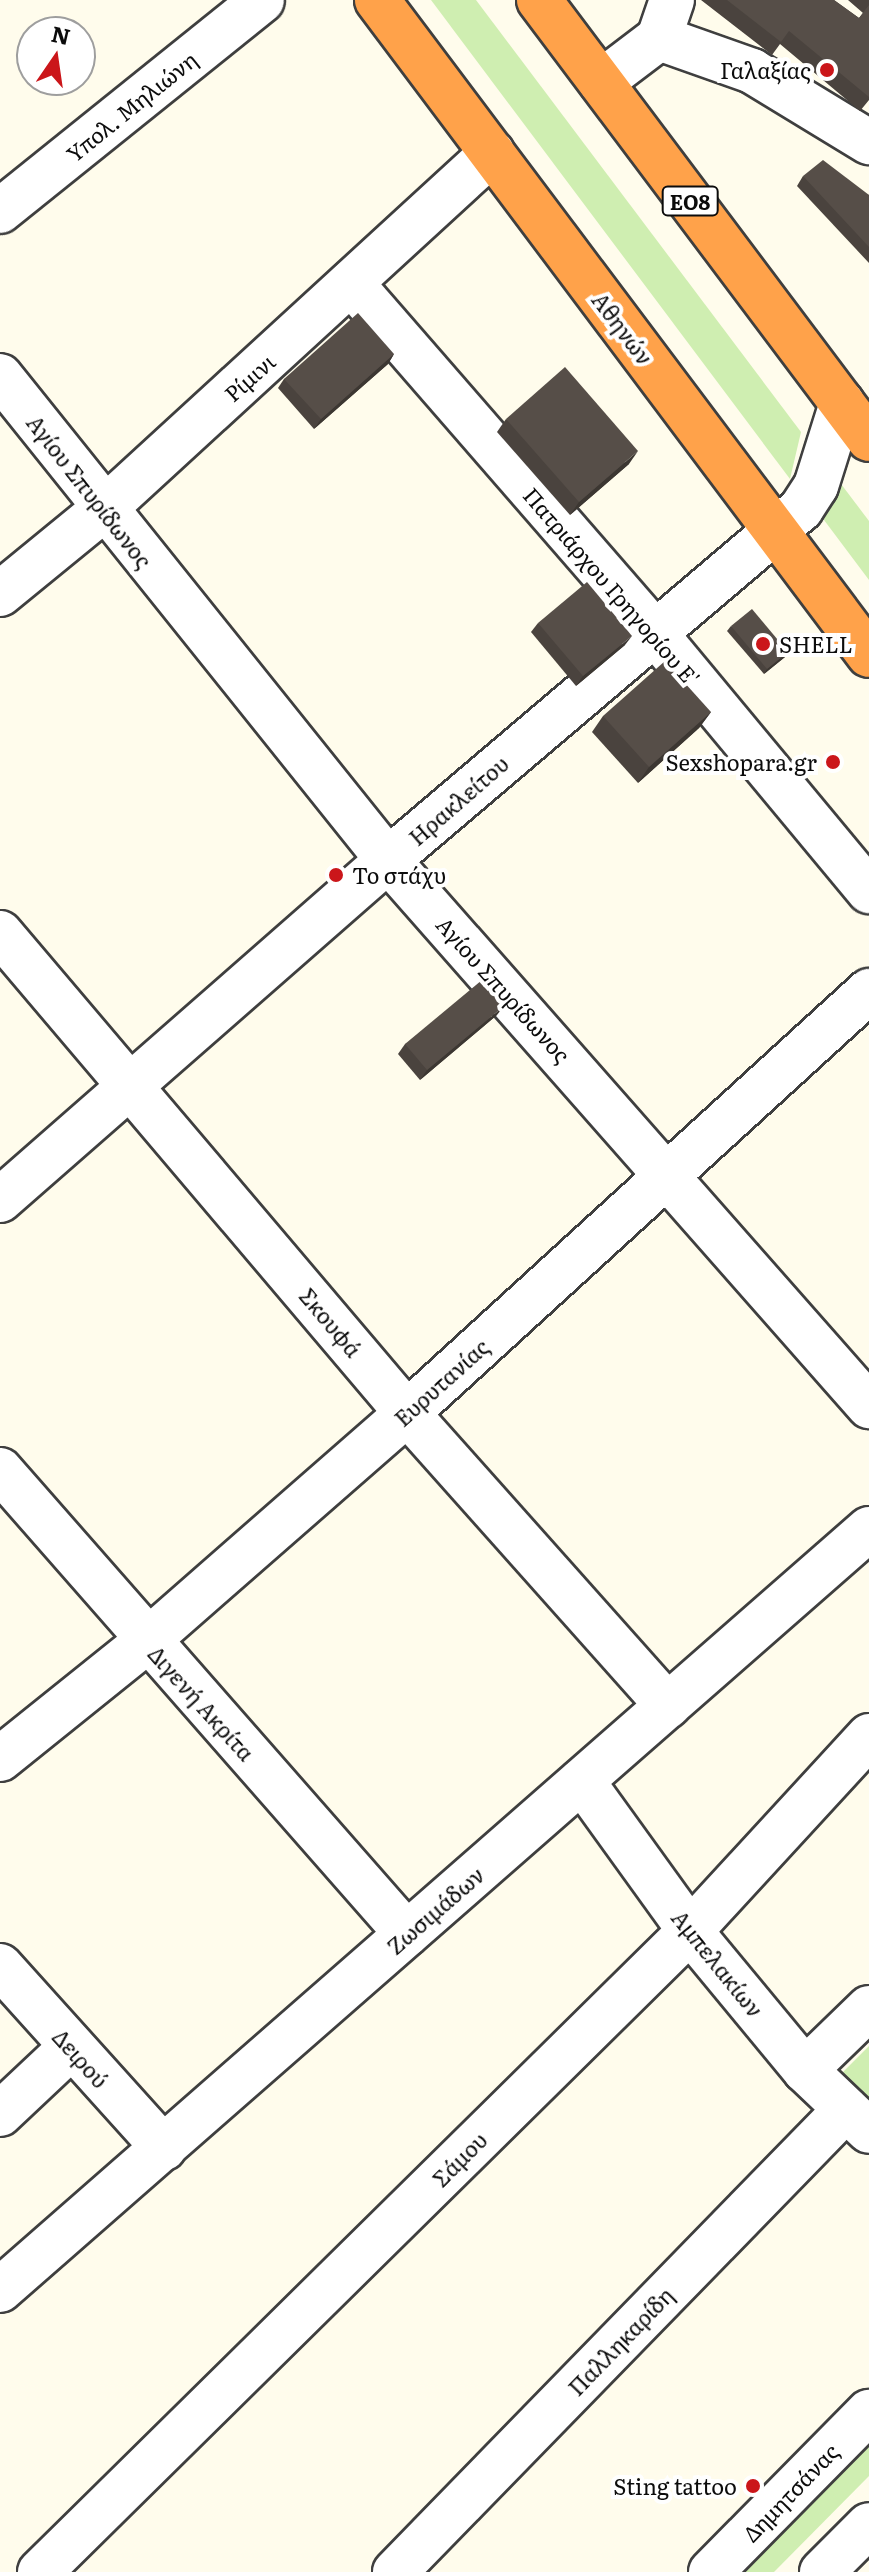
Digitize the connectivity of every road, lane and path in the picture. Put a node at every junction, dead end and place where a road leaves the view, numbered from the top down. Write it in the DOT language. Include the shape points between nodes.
graph roads {
  1 [pos="262,0"];
  2 [pos="377,0"];
  3 [pos="539,0"];
  4 [pos="666,19"];
  5 [pos="601,82"];
  6 [pos="866,134"];
  7 [pos="492,153"];
  8 [pos="0,211"];
  9 [pos="351,283"];
  10 [pos="0,376"];
  11 [pos="842,403"];
  12 [pos="869,439"];
  13 [pos="104,509"];
  14 [pos="775,530"];
  15 [pos="0,594"];
  16 [pos="654,632"];
  17 [pos="869,655"];
  18 [pos="388,860"];
  19 [pos="869,891"];
  20 [pos="0,933"];
  21 [pos="869,991"];
  22 [pos="133,1085"];
  23 [pos="670,1175"];
  24 [pos="0,1200"];
  25 [pos="869,1406"];
  26 [pos="407,1413"];
  27 [pos="0,1470"];
  28 [pos="869,1529"];
  29 [pos="147,1641"];
  30 [pos="668,1706"];
  31 [pos="869,1736"];
  32 [pos="0,1759"];
  33 [pos="582,1781"];
  34 [pos="690,1931"];
  35 [pos="407,1934"];
  36 [pos="0,1966"];
  37 [pos="869,2008"];
  38 [pos="70,2048"];
  39 [pos="805,2070"];
  40 [pos="0,2114"];
  41 [pos="858,2120"];
  42 [pos="164,2148"];
  43 [pos="0,2290"];
  44 [pos="869,2412"];
  45 [pos="869,2525"];
  46 [pos="40,2572"];
  47 [pos="395,2572"];
  48 [pos="711,2572"];
  49 [pos="822,2572"];
  1 -- 8 [label="street, Υπολ. Μηλιώνη"];
  2 -- 7 [label="highway, Αθηνών"];
  3 -- 5 [label="highway, ΕΟ8"];
  4 -- 5 [label="street"];
  4 -- 6 [label="street"];
  5 -- 11 [label="highway, ΕΟ8"];
  7 -- 9 [label="street, Ρίμινι"];
  7 -- 14 [label="highway, Αθηνών"];
  9 -- 13 [label="street, Ρίμινι"];
  9 -- 16 [label="street, Πατριάρχου Γρηγορίου Ε'"];
  10 -- 13 [label="street, Αγίου Σπυρίδωνος"];
  11 -- 12 [label="highway, ΕΟ8"];
  11 -- 14 [label="street, Ηρακλείτου" via="816,486 801,509"];
  13 -- 15 [label="street, Ρίμινι"];
  13 -- 18 [label="street, Αγίου Σπυρίδωνος"];
  14 -- 16 [label="street, Ηρακλείτου"];
  14 -- 17 [label="highway, Αθηνών"];
  16 -- 18 [label="street, Ηρακλείτου"];
  16 -- 19 [label="street, Πατριάρχου Γρηγορίου Ε'"];
  18 -- 22 [label="street, Ηρακλείτου"];
  18 -- 23 [label="street, Αγίου Σπυρίδωνος"];
  20 -- 22 [label="street, Σκουφά"];
  21 -- 23 [label="street, Ευρυτανίας"];
  22 -- 24 [label="street, Ηρακλείτου"];
  22 -- 26 [label="street, Σκουφά"];
  23 -- 25 [label="street, Αγίου Σπυρίδωνος"];
  23 -- 26 [label="street, Ευρυτανίας"];
  26 -- 29 [label="street, Ευρυτανίας"];
  26 -- 30 [label="street, Σκουφά"];
  27 -- 29 [label="street, Διγενή Ακρίτα"];
  28 -- 30 [label="street, Ζωσιμάδων"];
  29 -- 32 [label="street, Ευρυτανίας"];
  29 -- 35 [label="street, Διγενή Ακρίτα"];
  30 -- 33 [label="street, Ζωσιμάδων"];
  31 -- 34 [label="street, Σάμου"];
  33 -- 34 [label="street, Αμπελακίων"];
  33 -- 35 [label="street, Ζωσιμάδων"];
  34 -- 39 [label="street, Αμπελακίων"];
  34 -- 46 [label="street, Σάμου"];
  35 -- 42 [label="street, Ζωσιμάδων"];
  36 -- 38 [label="street, Δειρού"];
  37 -- 39 [label="street"];
  38 -- 40 [label="street"];
  38 -- 42 [label="street, Δειρού"];
  39 -- 41 [label="street, Αμπελακίων"];
  41 -- 47 [label="street, Παλληκαρίδη"];
  42 -- 43 [label="street, Ζωσιμάδων"];
  44 -- 48 [label="street, Δημητσάνας"];
  45 -- 49 [label="street"];
}
